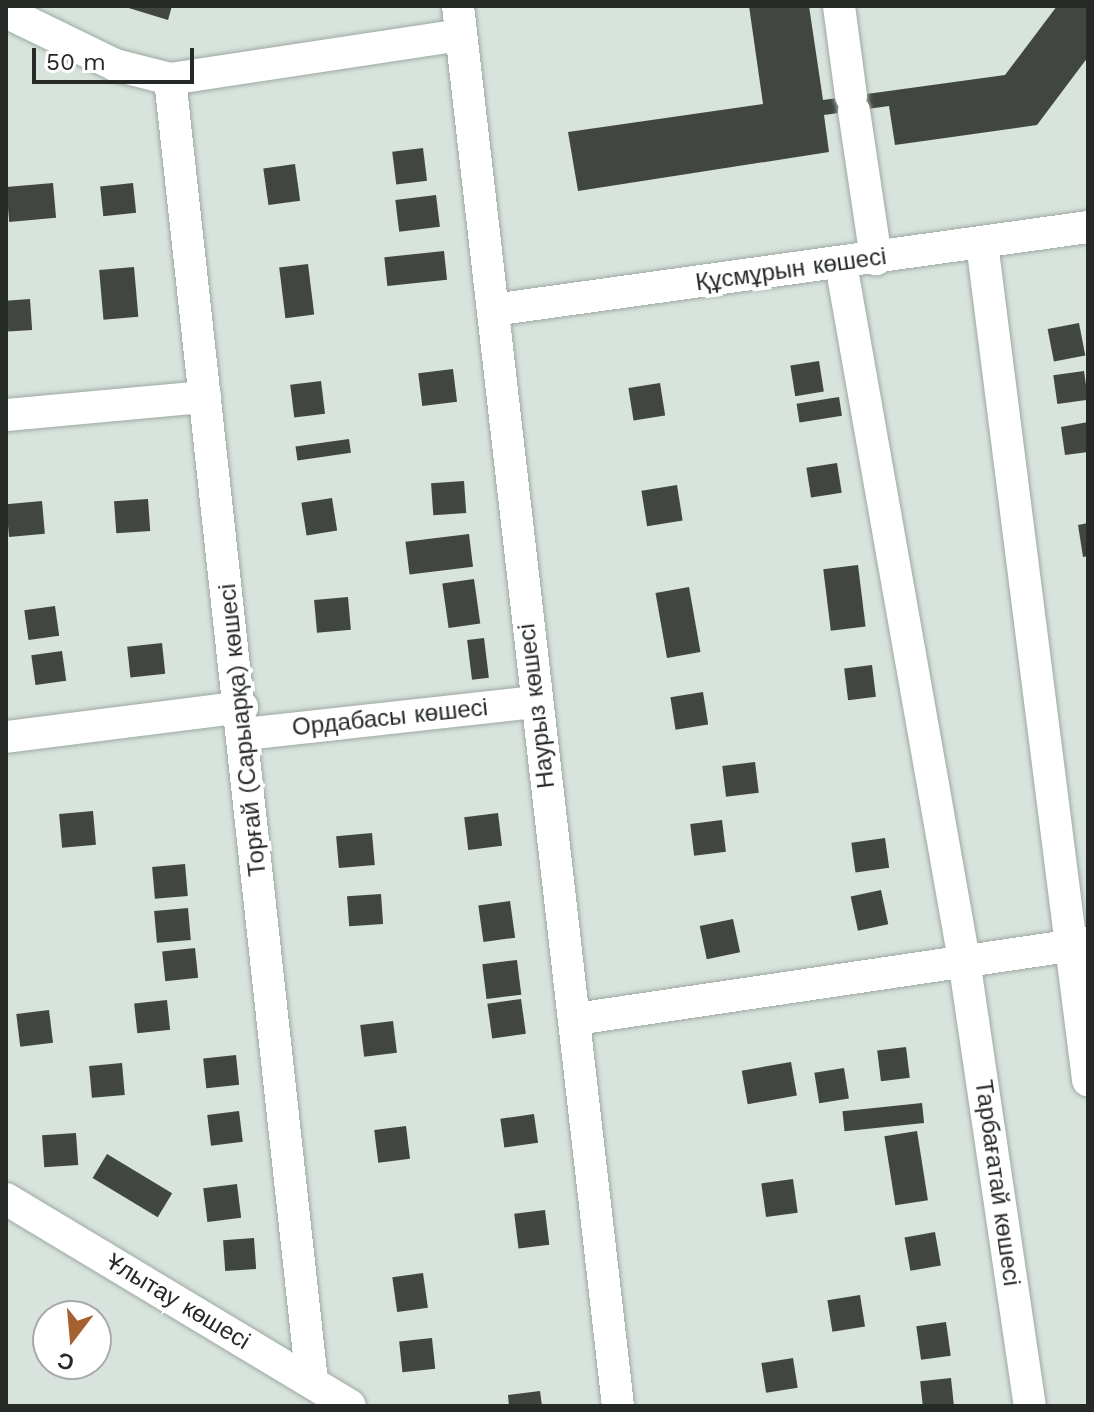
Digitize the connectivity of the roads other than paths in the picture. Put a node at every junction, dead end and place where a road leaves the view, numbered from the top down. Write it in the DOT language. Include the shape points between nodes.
graph roads {
  1 [pos="839,6"];
  2 [pos="6,12"];
  3 [pos="459,20"];
  4 [pos="170,79"];
  5 [pos="1088,227"];
  6 [pos="982,243"];
  7 [pos="876,259"];
  8 [pos="841,264"];
  9 [pos="493,310"];
  10 [pos="205,397"];
  11 [pos="6,415"];
  12 [pos="535,702"];
  13 [pos="243,721"];
  14 [pos="6,737"];
  15 [pos="1079,945"];
  16 [pos="964,960"];
  17 [pos="576,1019"];
  18 [pos="1088,1080"];
  19 [pos="6,1199"];
  20 [pos="312,1382"];
  21 [pos="350,1406"];
  22 [pos="618,1406"];
  23 [pos="1030,1406"];
  1 -- 7 [label="street"];
  2 -- 4 [label="street" via="115,65"];
  3 -- 4 [label="street"];
  3 -- 9 [label="street, Наурыз көшесі"];
  4 -- 10 [label="street, Торғай (Сарыарқа) көшесі"];
  5 -- 6 [label="street, Құсмұрын көшесі"];
  6 -- 7 [label="street, Құсмұрын көшесі"];
  6 -- 15 [label="street"];
  7 -- 8 [label="street, Құсмұрын көшесі"];
  8 -- 9 [label="street, Құсмұрын көшесі"];
  8 -- 16 [label="street, Тарбағатай көшесі"];
  9 -- 12 [label="street, Наурыз көшесі"];
  10 -- 11 [label="street"];
  10 -- 13 [label="street, Торғай (Сарыарқа) көшесі"];
  12 -- 13 [label="street, Ордабасы көшесі"];
  12 -- 17 [label="street, Наурыз көшесі"];
  13 -- 14 [label="street, Ордабасы көшесі"];
  13 -- 20 [label="street, Торғай (Сарыарқа) көшесі"];
  15 -- 16 [label="street"];
  15 -- 18 [label="street"];
  16 -- 17 [label="street"];
  16 -- 23 [label="street, Тарбағатай көшесі"];
  17 -- 22 [label="street, Наурыз көшесі"];
  19 -- 20 [label="street, Ұлытау көшесі"];
  20 -- 21 [label="street, Ұлытау көшесі"];
}
